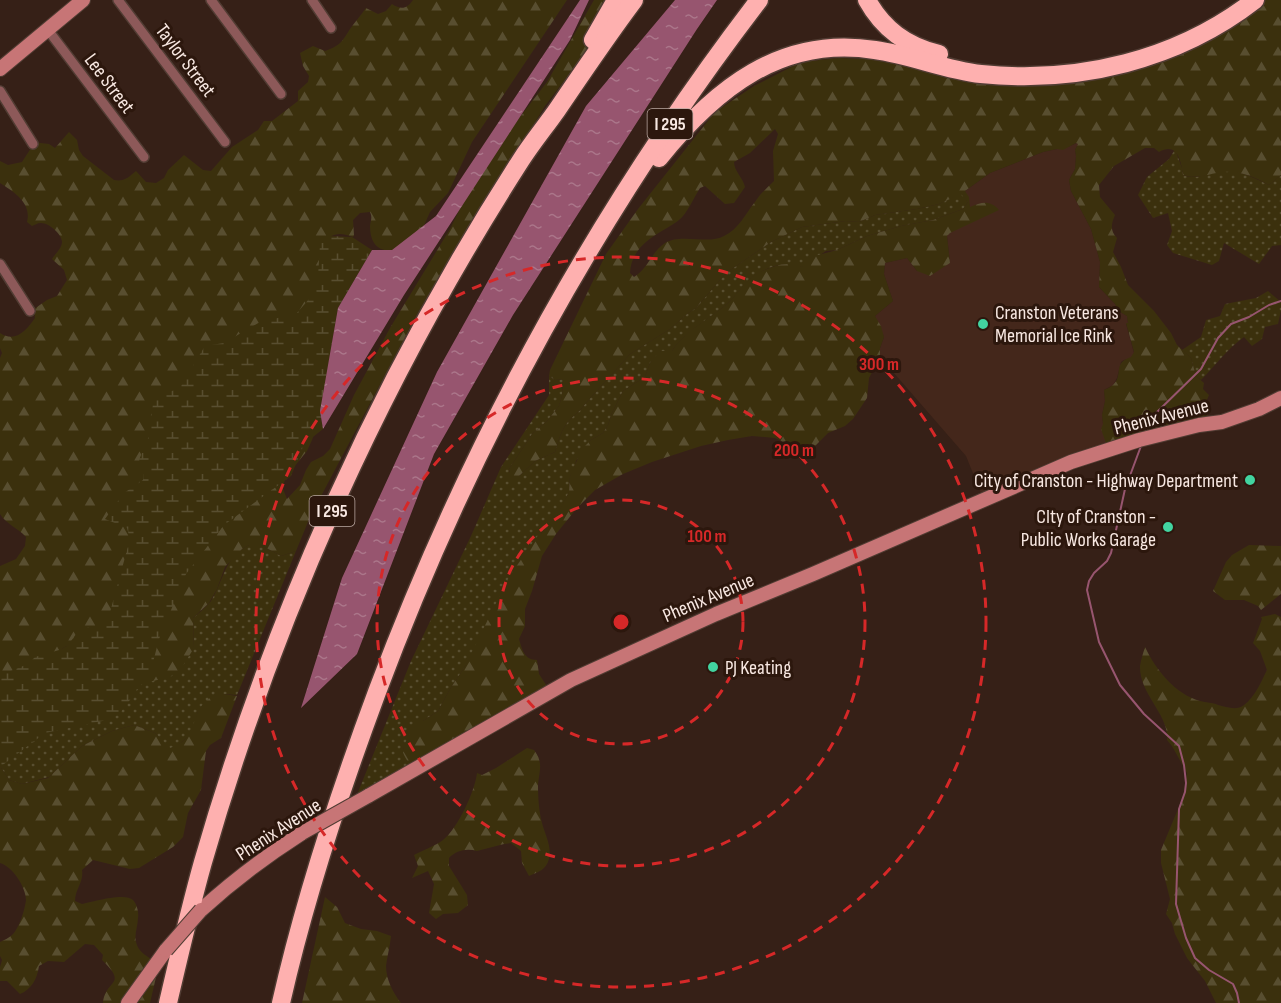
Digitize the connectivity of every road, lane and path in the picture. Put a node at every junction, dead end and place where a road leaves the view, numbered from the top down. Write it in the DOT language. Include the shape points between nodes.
graph roads {
  1 [pos="83,0"];
  2 [pos="118,0"];
  3 [pos="211,0"];
  4 [pos="326,0"];
  5 [pos="616,0"];
  6 [pos="634,0"];
  7 [pos="759,0"];
  8 [pos="867,0"];
  9 [pos="1235,0"];
  10 [pos="1255,0"];
  11 [pos="314,3"];
  12 [pos="331,28"];
  13 [pos="48,30"];
  14 [pos="0,69"];
  15 [pos="0,91"];
  16 [pos="281,94"];
  17 [pos="225,142"];
  18 [pos="33,144"];
  19 [pos="144,157"];
  20 [pos="523,157"];
  21 [pos="588,253"];
  22 [pos="0,264"];
  23 [pos="30,311"];
  24 [pos="1281,398"];
  25 [pos="128,1003"];
  26 [pos="168,1003"];
  27 [pos="280,1003"];
  1 -- 13 [label="main road"];
  2 -- 17 [label="street, Taylor Street"];
  3 -- 16 [label="street"];
  4 -- 11 [label="street"];
  5 -- 20 [label="highway" via="552,102"];
  6 -- 20 [label="highway, I 295"];
  7 -- 21 [label="highway, I 295" via="667,128"];
  8 -- 9 [label="highway" via="886,26 919,48 969,60 1033,65 1086,60 1134,49 1189,28"];
  10 -- 21 [label="highway" via="1174,47 1081,73 979,73 876,50 849,48 807,51 778,60 750,72 693,120 657,160"];
  11 -- 12 [label="street"];
  13 -- 14 [label="main road"];
  13 -- 19 [label="street, Lee Street"];
  15 -- 18 [label="street"];
  20 -- 26 [label="highway, I 295" via="460,259 408,355 302,579 224,794"];
  21 -- 27 [label="highway, I 295" via="488,434 415,595 333,816"];
  22 -- 23 [label="street"];
  24 -- 25 [label="main road, Phenix Avenue, bridge" via="1222,422 1139,440 1071,462 571,680 302,833 260,861 201,910"];
}
